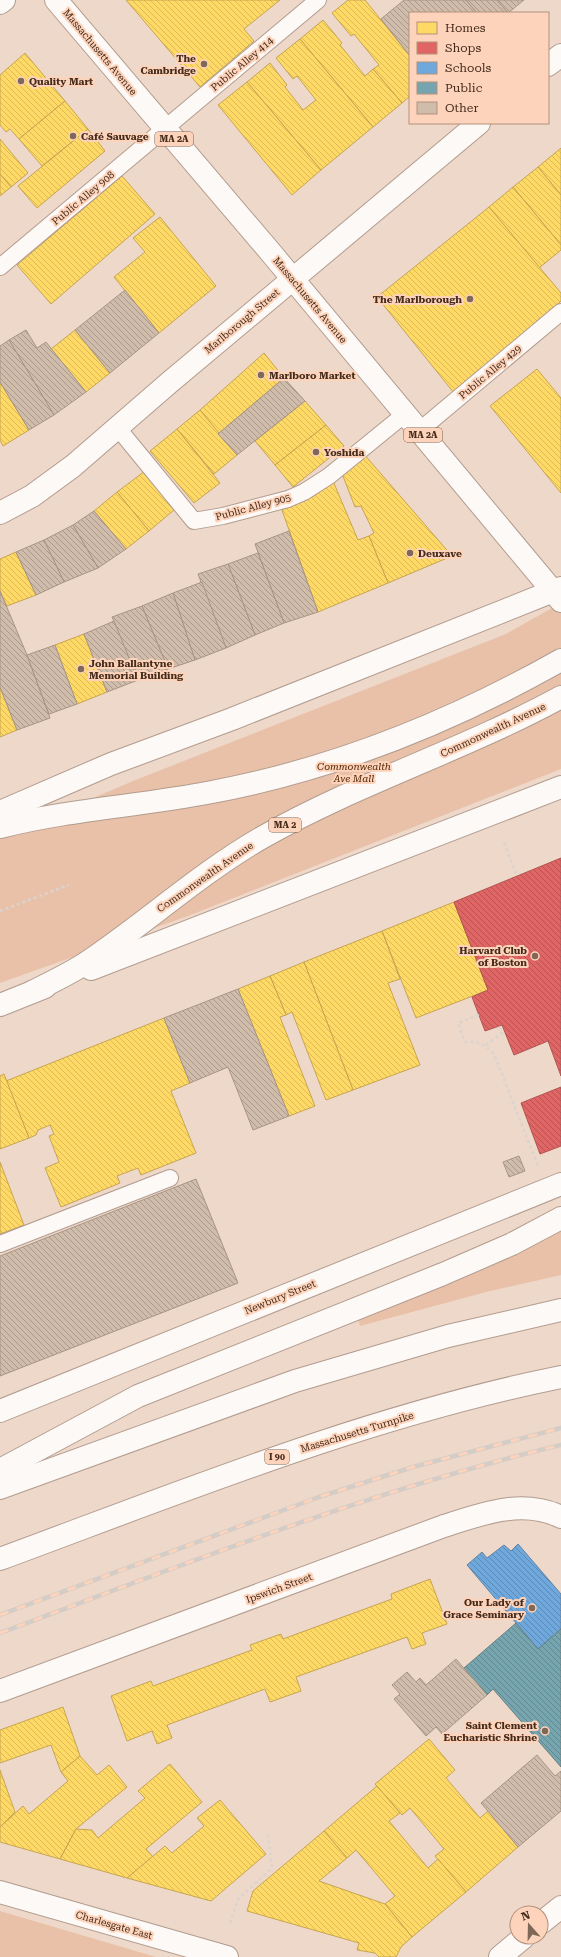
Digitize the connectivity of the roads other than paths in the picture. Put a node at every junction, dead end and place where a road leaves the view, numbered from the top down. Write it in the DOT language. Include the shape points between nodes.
graph roads {
  1 [pos="4,0"];
  2 [pos="56,0"];
  3 [pos="318,0"];
  4 [pos="0,3"];
  5 [pos="561,54"];
  6 [pos="549,64"];
  7 [pos="478,124"];
  8 [pos="165,129"];
  9 [pos="0,267"];
  10 [pos="292,279"];
  11 [pos="561,312"];
  12 [pos="405,414"];
  13 [pos="117,428"];
  14 [pos="419,431"];
  15 [pos="0,513"];
  16 [pos="558,594"];
  17 [pos="561,660"];
  18 [pos="561,698"];
  19 [pos="561,787"];
  20 [pos="0,812"];
  21 [pos="0,827"];
  22 [pos="32,992"];
  23 [pos="0,1005"];
  24 [pos="170,1178"];
  25 [pos="561,1184"];
  26 [pos="561,1218"];
  27 [pos="0,1244"];
  28 [pos="561,1310"];
  29 [pos="561,1377"];
  30 [pos="0,1411"];
  31 [pos="0,1470"];
  32 [pos="0,1488"];
  33 [pos="561,1518"];
  34 [pos="0,1559"];
  35 [pos="0,1691"];
  36 [pos="0,1892"];
  37 [pos="561,1907"];
  38 [pos="549,1917"];
  39 [pos="515,1945"];
  40 [pos="502,1956"];
  41 [pos="227,1957"];
  1 -- 4 [label="main road"];
  2 -- 8 [label="main road, Massachusetts Avenue / MA 2A"];
  3 -- 8 [label="lane, Public Alley 414"];
  5 -- 6 [label="main road"];
  7 -- 10 [label="main road, Marlborough Street"];
  8 -- 9 [label="lane, Public Alley 908"];
  8 -- 10 [label="main road, Massachusetts Avenue / MA 2A"];
  10 -- 12 [label="main road, Massachusetts Avenue / MA 2A"];
  10 -- 13 [label="main road, Marlborough Street"];
  11 -- 14 [label="lane, Public Alley 429"];
  12 -- 13 [label="lane, Public Alley 905" via="329,476 304,492 288,499 194,521"];
  12 -- 14 [label="main road, Massachusetts Avenue / MA 2A"];
  13 -- 15 [label="main road, Marlborough Street" via="73,466 32,496"];
  14 -- 16 [label="main road, Massachusetts Avenue / MA 2A"];
  16 -- 20 [label="main road" via="111,764"];
  17 -- 21 [label="main road" via="509,688 413,731 314,766 211,792 67,812"];
  18 -- 22 [label="main road, Commonwealth Avenue / MA 2" via="481,737 339,798 261,838 216,867 85,964"];
  19 -- 22 [label="main road, Commonwealth Avenue"];
  22 -- 23 [label="main road, Commonwealth Avenue / MA 2"];
  24 -- 27 [label="lane"];
  25 -- 30 [label="main road, Newbury Street"];
  26 -- 31 [label="main road" via="512,1244 443,1274 138,1396"];
  28 -- 32 [label="main road" via="440,1338 295,1381"];
  29 -- 34 [label="main road, Massachusetts Turnpike / I 90" via="501,1390 400,1418 300,1450"];
  33 -- 35 [label="main road, Ipswich Street" via="540,1510 520,1508 503,1509 474,1517"];
  36 -- 41 [label="main road, Charlesgate East"];
  37 -- 38 [label="main road"];
  39 -- 40 [label="main road"];
}
